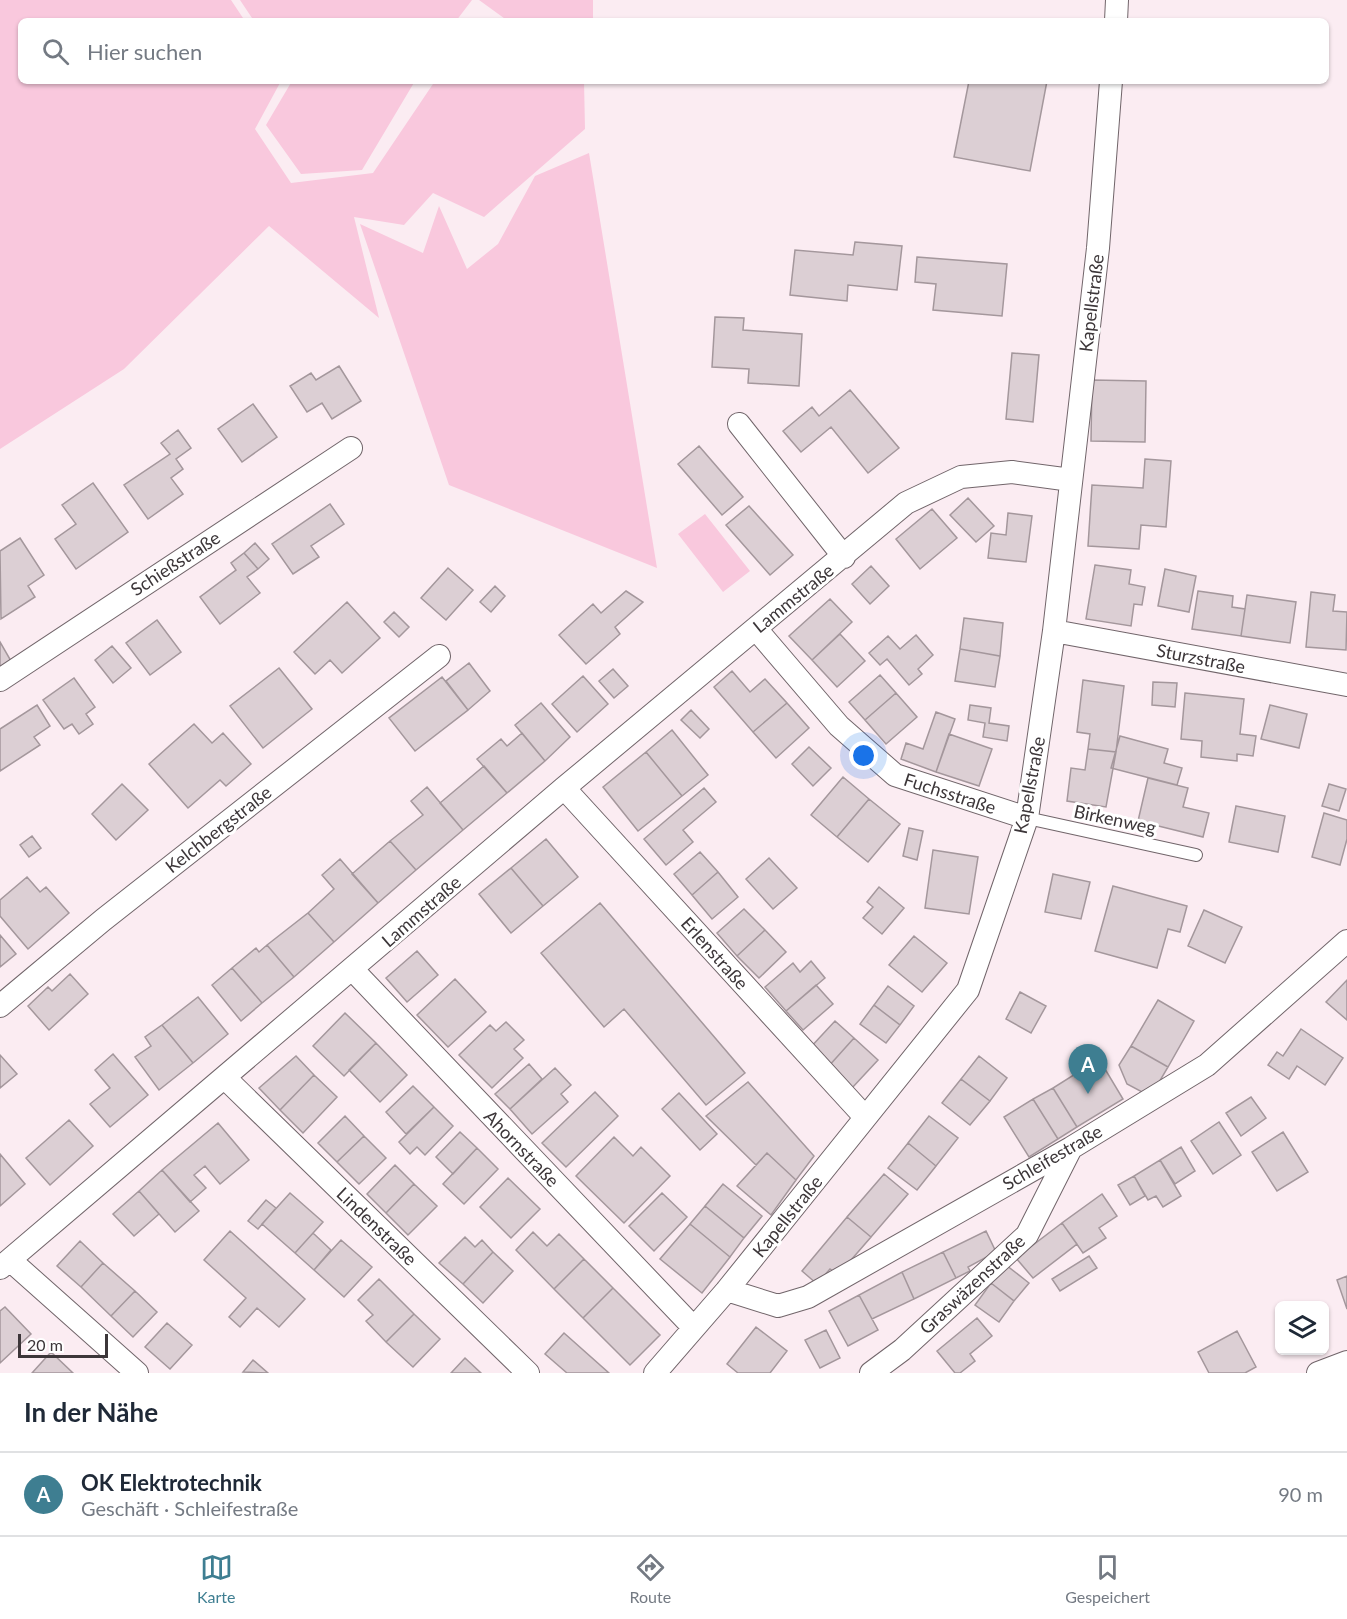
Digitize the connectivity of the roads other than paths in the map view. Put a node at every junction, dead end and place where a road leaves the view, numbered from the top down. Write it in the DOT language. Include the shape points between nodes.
graph roads {
  1 [pos="1118,0"];
  2 [pos="1116,18"];
  3 [pos="1111,84"];
  4 [pos="739,424"];
  5 [pos="351,448"];
  6 [pos="1071,480"];
  7 [pos="844,557"];
  8 [pos="756,629"];
  9 [pos="1054,631"];
  10 [pos="439,656"];
  11 [pos="0,680"];
  12 [pos="1347,685"];
  13 [pos="564,788"];
  14 [pos="1027,818"];
  15 [pos="1196,855"];
  16 [pos="1347,941"];
  17 [pos="352,969"];
  18 [pos="0,1006"];
  19 [pos="225,1078"];
  20 [pos="866,1118"];
  21 [pos="1071,1148"];
  22 [pos="5,1264"];
  23 [pos="727,1290"];
  24 [pos="693,1327"];
  25 [pos="1347,1362"];
  26 [pos="137,1373"];
  27 [pos="528,1373"];
  28 [pos="655,1373"];
  29 [pos="871,1373"];
  30 [pos="1318,1373"];
  1 -- 2 [label="street"];
  3 -- 6 [label="street, Kapellstraße" via="1098,248"];
  4 -- 7 [label="street, Lammstraße"];
  5 -- 11 [label="street, Schießstraße"];
  6 -- 7 [label="street, Lammstraße" via="1012,472 961,477 906,503"];
  6 -- 9 [label="street, Kapellstraße"];
  7 -- 8 [label="street, Lammstraße"];
  8 -- 13 [label="street, Lammstraße"];
  8 -- 14 [label="street, Fuchsstraße" via="839,726 895,775"];
  9 -- 12 [label="street, Sturzstraße"];
  9 -- 14 [label="street, Kapellstraße"];
  10 -- 18 [label="street, Kelchbergstraße" via="103,920"];
  13 -- 17 [label="street, Lammstraße"];
  13 -- 20 [label="street, Erlenstraße"];
  14 -- 15 [label="lane, Birkenweg"];
  14 -- 20 [label="street, Kapellstraße" via="968,990"];
  16 -- 21 [label="street, Schleifestraße" via="1207,1065"];
  17 -- 19 [label="street, Lammstraße"];
  17 -- 24 [label="street, Ahornstraße"];
  19 -- 22 [label="street, Lammstraße"];
  19 -- 27 [label="street, Lindenstraße"];
  20 -- 23 [label="street, Kapellstraße"];
  21 -- 23 [label="street, Schleifestraße" via="808,1297 778,1306"];
  21 -- 29 [label="street, Graswäzenstraße" via="1027,1235 902,1350"];
  22 -- 26 [label="street"];
  23 -- 24 [label="street, Kapellstraße"];
  24 -- 28 [label="street, Kapellstraße"];
  25 -- 30 [label="street"];
}
